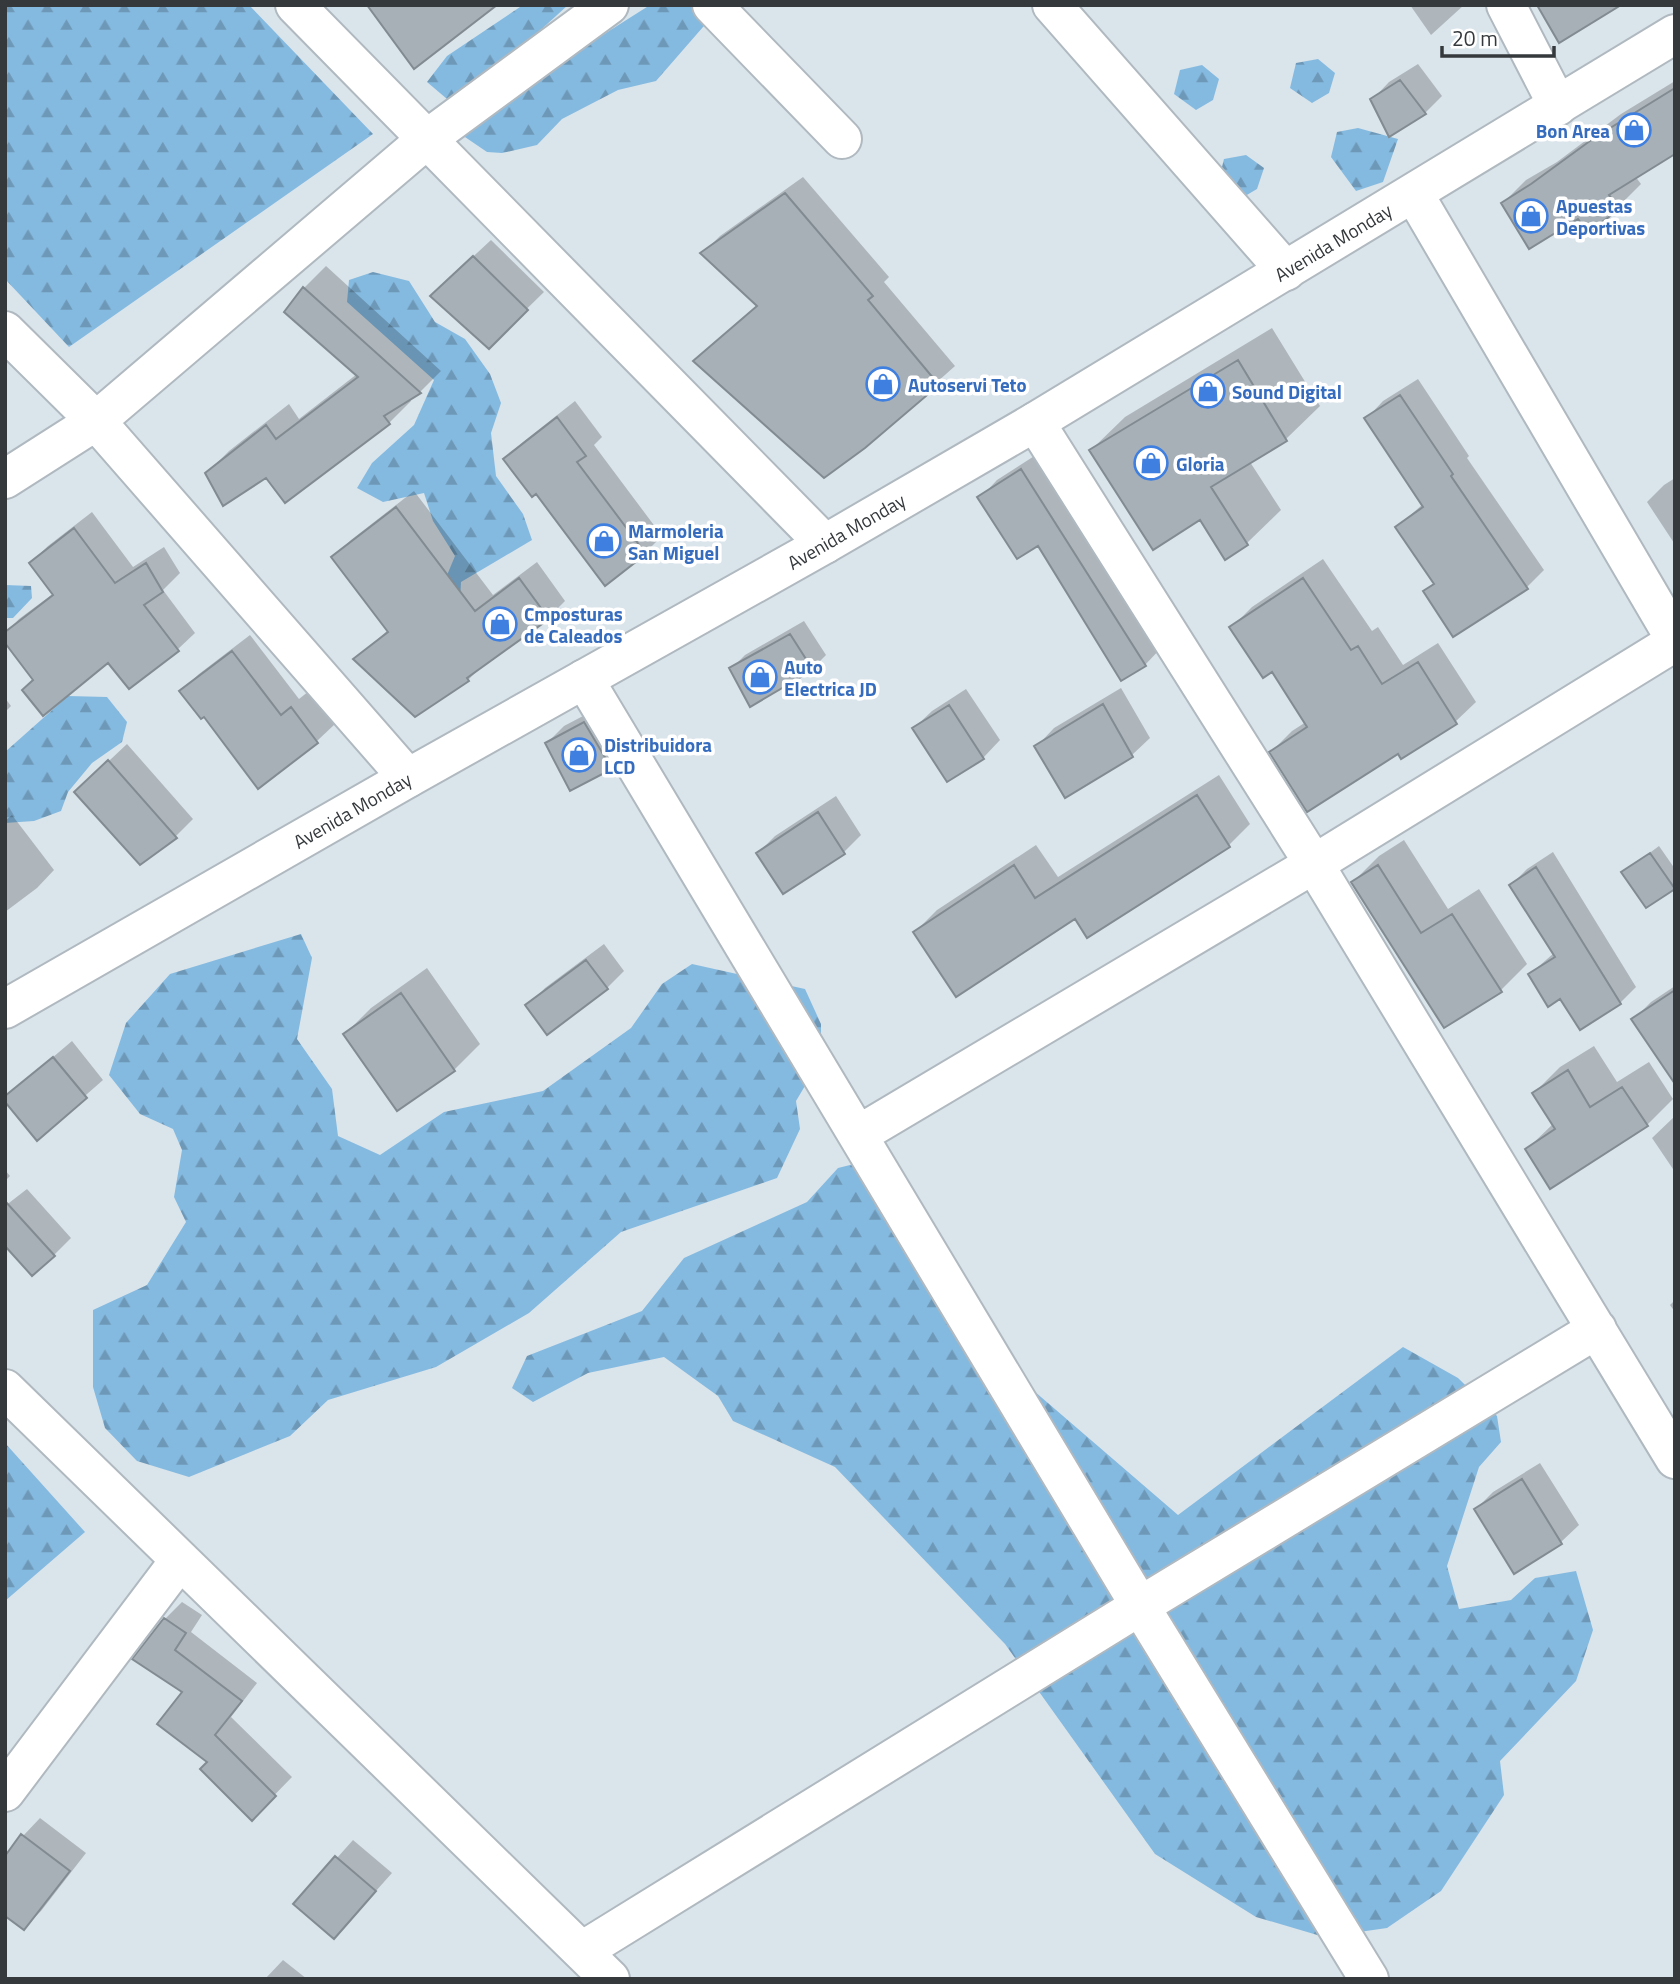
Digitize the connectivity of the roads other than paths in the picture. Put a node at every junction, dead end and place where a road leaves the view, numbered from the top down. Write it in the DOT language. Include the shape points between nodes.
graph roads {
  1 [pos="295,5"];
  2 [pos="609,5"];
  3 [pos="712,5"];
  4 [pos="1052,5"];
  5 [pos="1506,5"];
  6 [pos="1675,34"];
  7 [pos="1558,106"];
  8 [pos="427,139"];
  9 [pos="842,139"];
  10 [pos="1414,194"];
  11 [pos="1286,271"];
  12 [pos="5,331"];
  13 [pos="96,421"];
  14 [pos="1035,422"];
  15 [pos="5,479"];
  16 [pos="825,544"];
  17 [pos="1675,641"];
  18 [pos="584,679"];
  19 [pos="408,778"];
  20 [pos="1314,864"];
  21 [pos="5,1009"];
  22 [pos="858,1135"];
  23 [pos="1597,1329"];
  24 [pos="5,1388"];
  25 [pos="1675,1459"];
  26 [pos="180,1560"];
  27 [pos="1140,1606"];
  28 [pos="5,1792"];
  29 [pos="582,1951"];
  30 [pos="610,1979"];
  31 [pos="1369,1979"];
  1 -- 8 [label="street"];
  2 -- 8 [label="street"];
  3 -- 9 [label="street"];
  4 -- 11 [label="street"];
  5 -- 7 [label="street"];
  6 -- 7 [label="street, Avenida Monday"];
  7 -- 10 [label="street, Avenida Monday"];
  8 -- 13 [label="street"];
  8 -- 16 [label="street"];
  10 -- 11 [label="street, Avenida Monday"];
  10 -- 17 [label="street"];
  11 -- 14 [label="street, Avenida Monday"];
  12 -- 13 [label="street"];
  13 -- 15 [label="street"];
  13 -- 19 [label="street"];
  14 -- 16 [label="street, Avenida Monday"];
  14 -- 20 [label="street"];
  16 -- 18 [label="street, Avenida Monday"];
  17 -- 20 [label="street"];
  18 -- 19 [label="street, Avenida Monday"];
  18 -- 22 [label="street"];
  19 -- 21 [label="street, Avenida Monday"];
  20 -- 22 [label="street"];
  20 -- 23 [label="street"];
  22 -- 27 [label="street"];
  23 -- 25 [label="street"];
  23 -- 27 [label="street"];
  24 -- 26 [label="street"];
  26 -- 28 [label="street"];
  26 -- 29 [label="street"];
  27 -- 29 [label="street"];
  27 -- 31 [label="street"];
  29 -- 30 [label="street"];
}
